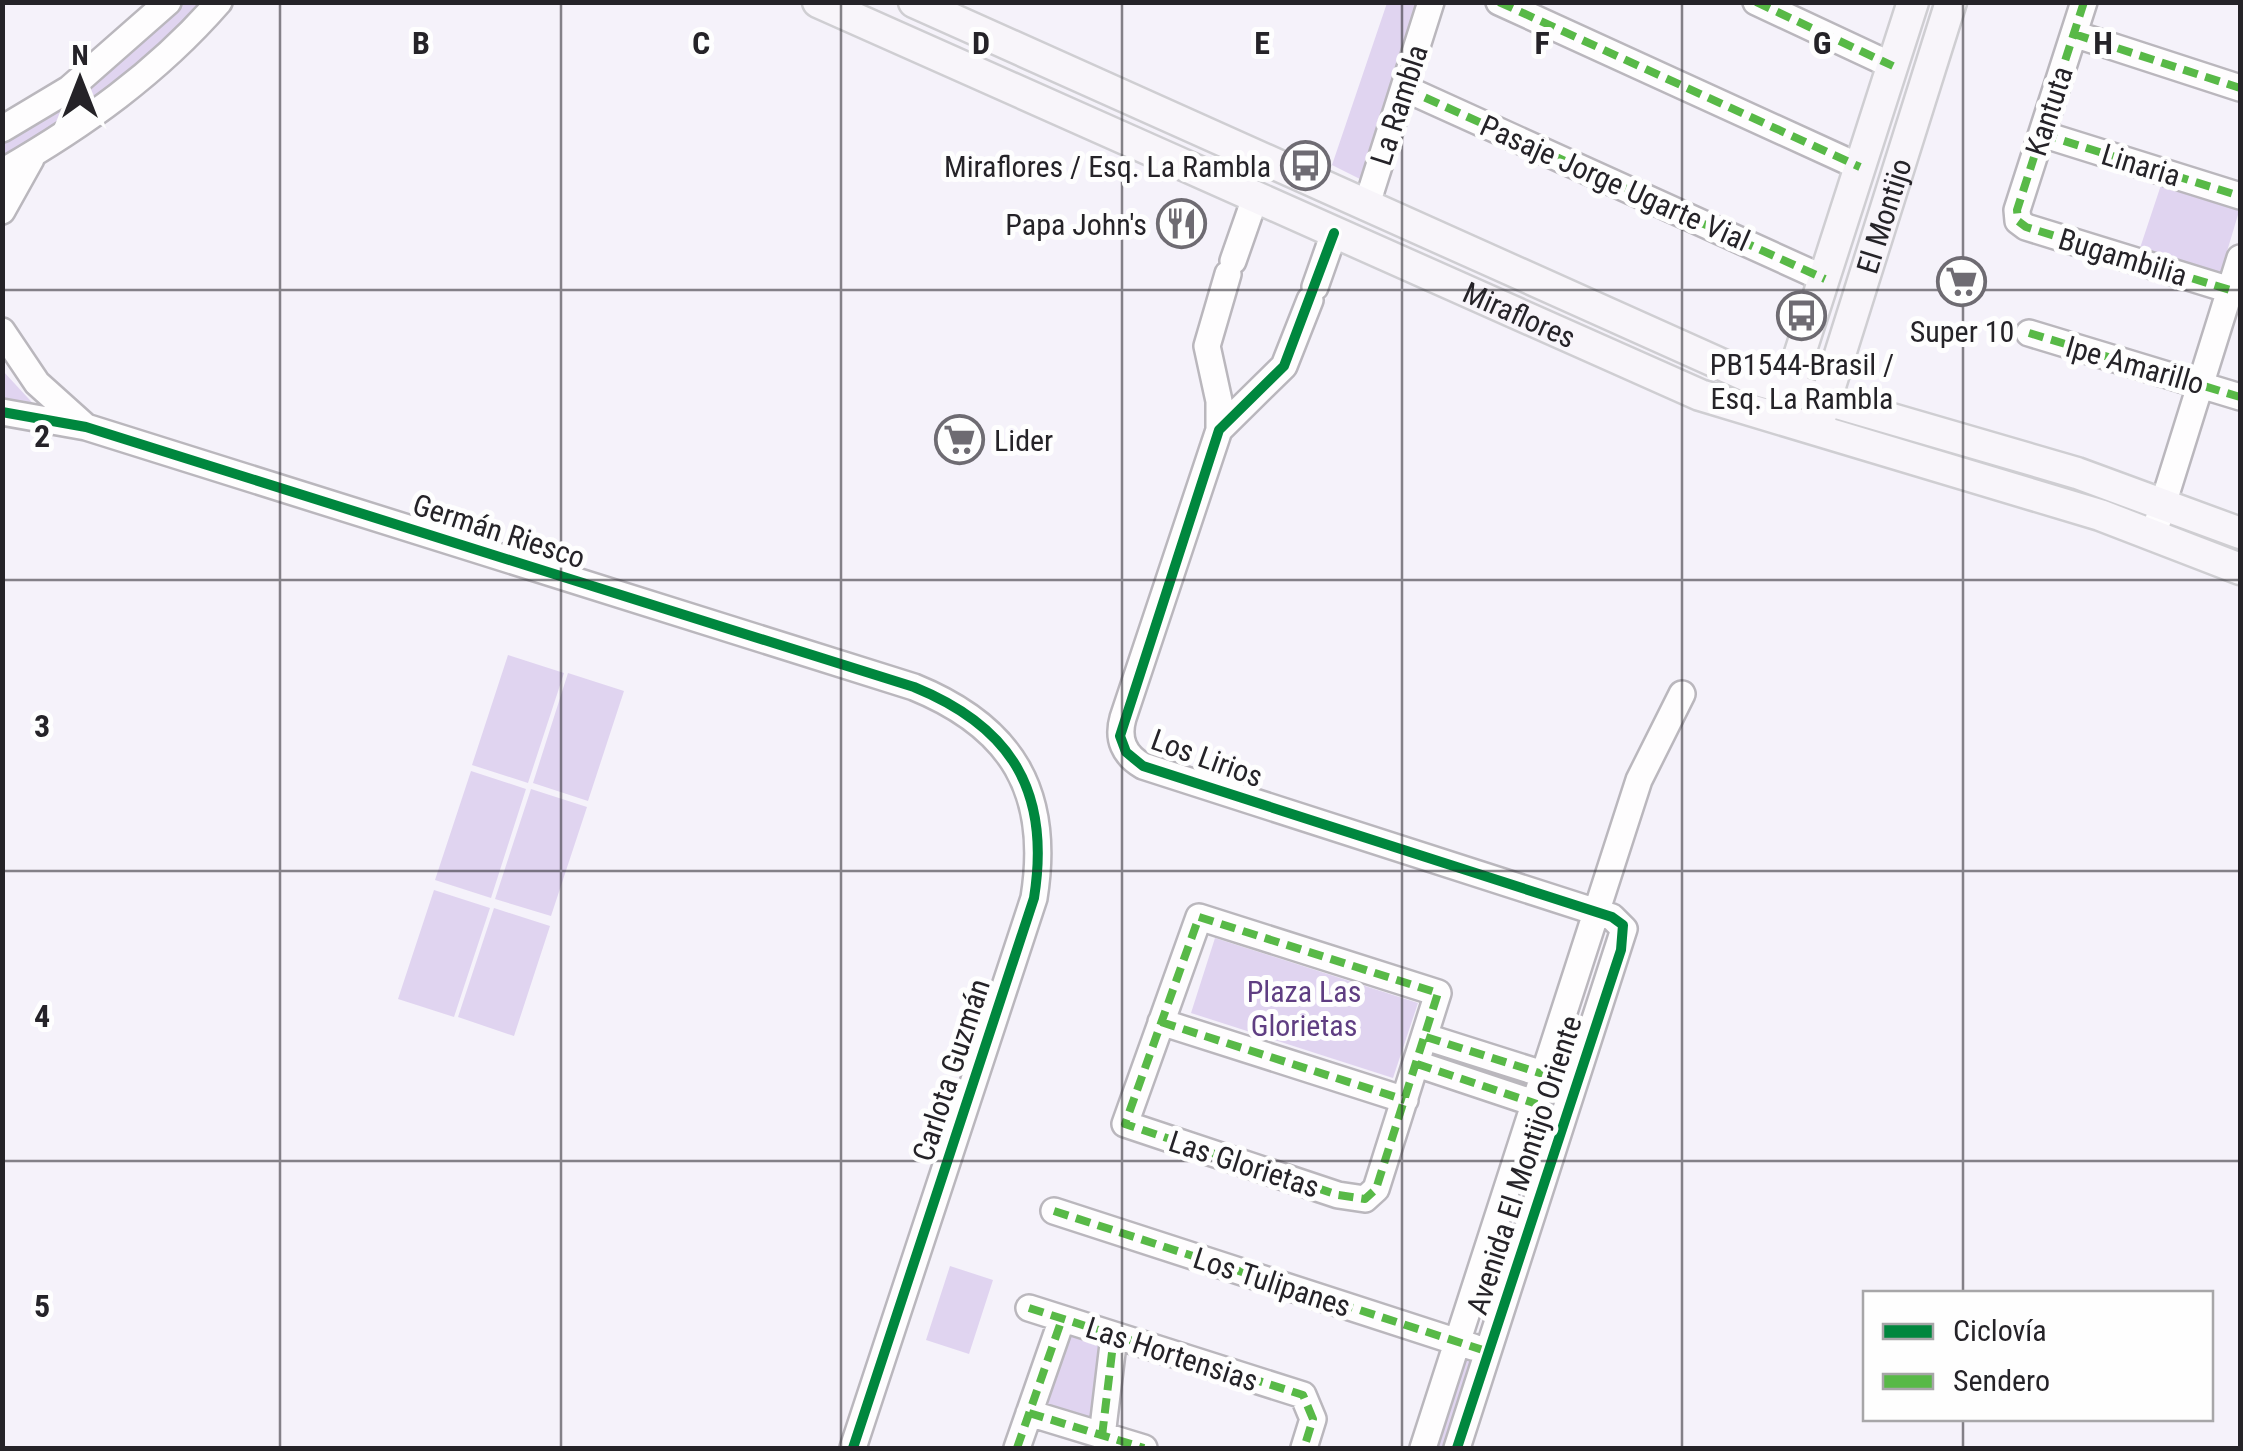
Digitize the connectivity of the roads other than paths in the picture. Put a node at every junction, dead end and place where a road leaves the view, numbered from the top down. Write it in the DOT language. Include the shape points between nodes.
graph roads {
  1 [pos="168,2"];
  2 [pos="219,2"];
  3 [pos="818,2"];
  4 [pos="914,2"];
  5 [pos="1431,2"];
  6 [pos="1499,2"];
  7 [pos="1756,2"];
  8 [pos="1913,2"];
  9 [pos="1951,2"];
  10 [pos="2084,2"];
  11 [pos="857,11"];
  12 [pos="2074,34"];
  13 [pos="1893,66"];
  14 [pos="1404,88"];
  15 [pos="2240,88"];
  16 [pos="2,129"];
  17 [pos="2042,134"];
  18 [pos="34,154"];
  19 [pos="1860,166"];
  20 [pos="2,172"];
  21 [pos="2240,196"];
  22 [pos="1255,198"];
  23 [pos="1366,207"];
  24 [pos="2,211"];
  25 [pos="2018,221"];
  26 [pos="1334,233"];
  27 [pos="1825,279"];
  28 [pos="2236,279"];
  29 [pos="2,330"];
  30 [pos="2030,333"];
  31 [pos="1673,346"];
  32 [pos="1661,378"];
  33 [pos="2200,386"];
  34 [pos="1788,391"];
  35 [pos="2240,396"];
  36 [pos="1825,400"];
  37 [pos="2,412"];
  38 [pos="1779,421"];
  39 [pos="86,427"];
  40 [pos="1219,430"];
  41 [pos="1816,431"];
  42 [pos="2164,501"];
  43 [pos="2240,533"];
  44 [pos="2154,534"];
  45 [pos="2240,569"];
  46 [pos="1682,694"];
  47 [pos="974,718"];
  48 [pos="1596,915"];
  49 [pos="1161,1022"];
  50 [pos="1426,1037"];
  51 [pos="1416,1064"];
  52 [pos="1546,1075"];
  53 [pos="1405,1100"];
  54 [pos="1537,1104"];
  55 [pos="1054,1212"];
  56 [pos="1029,1308"];
  57 [pos="1062,1319"];
  58 [pos="1114,1336"];
  59 [pos="1458,1342"];
  60 [pos="1489,1352"];
  61 [pos="1030,1413"];
  62 [pos="1102,1436"];
  63 [pos="852,1448"];
  64 [pos="1017,1448"];
  65 [pos="1144,1448"];
  66 [pos="1304,1448"];
  67 [pos="1423,1448"];
  68 [pos="1457,1448"];
  1 -- 16 [label="street" via="69,89"];
  2 -- 18 [label="street" via="148,76"];
  3 -- 11 [label="main road, Miraflores"];
  4 -- 23 [label="main road, Miraflores"];
  5 -- 14 [label="street, La Rambla"];
  6 -- 19 [label="street"];
  7 -- 13 [label="street"];
  8 -- 13 [label="main road, El Montijo"];
  9 -- 36 [label="main road, El Montijo"];
  10 -- 12 [label="street, Kantuta"];
  11 -- 22 [label="main road, Miraflores"];
  12 -- 15 [label="street"];
  12 -- 17 [label="street, Kantuta"];
  13 -- 19 [label="main road, El Montijo"];
  14 -- 23 [label="street, La Rambla"];
  14 -- 27 [label="street, Pasaje Jorge Ugarte Vial"];
  17 -- 21 [label="street, Linaria"];
  17 -- 25 [label="street, Kantuta"];
  18 -- 20 [label="street"];
  18 -- 24 [label="street"];
  19 -- 27 [label="main road, El Montijo"];
  22 -- 26 [label="main road, Miraflores"];
  22 -- 40 [label="street" via="1207,346"];
  23 -- 31 [label="main road, Miraflores"];
  25 -- 28 [label="street, Bugambilia"];
  26 -- 32 [label="main road, Miraflores"];
  26 -- 40 [label="street" via="1284,366"];
  27 -- 34 [label="main road, El Montijo"];
  28 -- 33 [label="street"];
  29 -- 39 [label="street, Germán Riesco" via="36,383"];
  30 -- 33 [label="street, Ipe Amarillo"];
  31 -- 32 [label="main road"];
  31 -- 34 [label="main road, Miraflores"];
  32 -- 38 [label="main road, Miraflores"];
  33 -- 35 [label="street, Ipe Amarillo"];
  33 -- 42 [label="street"];
  34 -- 36 [label="main road, Miraflores"];
  34 -- 38 [label="main road, El Montijo"];
  36 -- 41 [label="main road, El Montijo"];
  36 -- 42 [label="main road, Miraflores"];
  37 -- 39 [label="street, Germán Riesco"];
  38 -- 41 [label="main road, Miraflores"];
  39 -- 47 [label="street, Germán Riesco" via="914,687"];
  40 -- 48 [label="street, Los Lirios" via="1122,718 1126,752 1143,766"];
  41 -- 44 [label="main road, Miraflores"];
  42 -- 43 [label="main road, Miraflores"];
  42 -- 44 [label="street"];
  44 -- 45 [label="main road, Miraflores"];
  46 -- 48 [label="street" via="1639,780"];
  47 -- 63 [label="street, Carlota Guzmán" via="1010,756 1033,803 1034,898"];
  48 -- 52 [label="street"];
  48 -- 60 [label="street, Avenida El Montijo Oriente" via="1620,922 1624,938"];
  49 -- 50 [label="street, Las Glorietas" via="1200,917 1438,993"];
  49 -- 53 [label="street"];
  49 -- 53 [label="street, Las Glorietas" via="1125,1124 1338,1195 1365,1198 1376,1189"];
  50 -- 51 [label="street, Las Glorietas"];
  50 -- 52 [label="street"];
  51 -- 53 [label="street, Las Glorietas"];
  51 -- 54 [label="street"];
  52 -- 54 [label="street"];
  54 -- 59 [label="street"];
  55 -- 59 [label="street, Los Tulipanes"];
  56 -- 57 [label="street, Las Hortensias"];
  57 -- 58 [label="street, Las Hortensias"];
  57 -- 61 [label="street"];
  58 -- 62 [label="street"];
  58 -- 66 [label="street, Las Hortensias" via="1303,1396 1314,1419"];
  59 -- 60 [label="street, Los Tulipanes"];
  59 -- 67 [label="street"];
  60 -- 68 [label="street, Avenida El Montijo Oriente"];
  61 -- 62 [label="street"];
  61 -- 64 [label="street"];
  62 -- 65 [label="street"];
}
